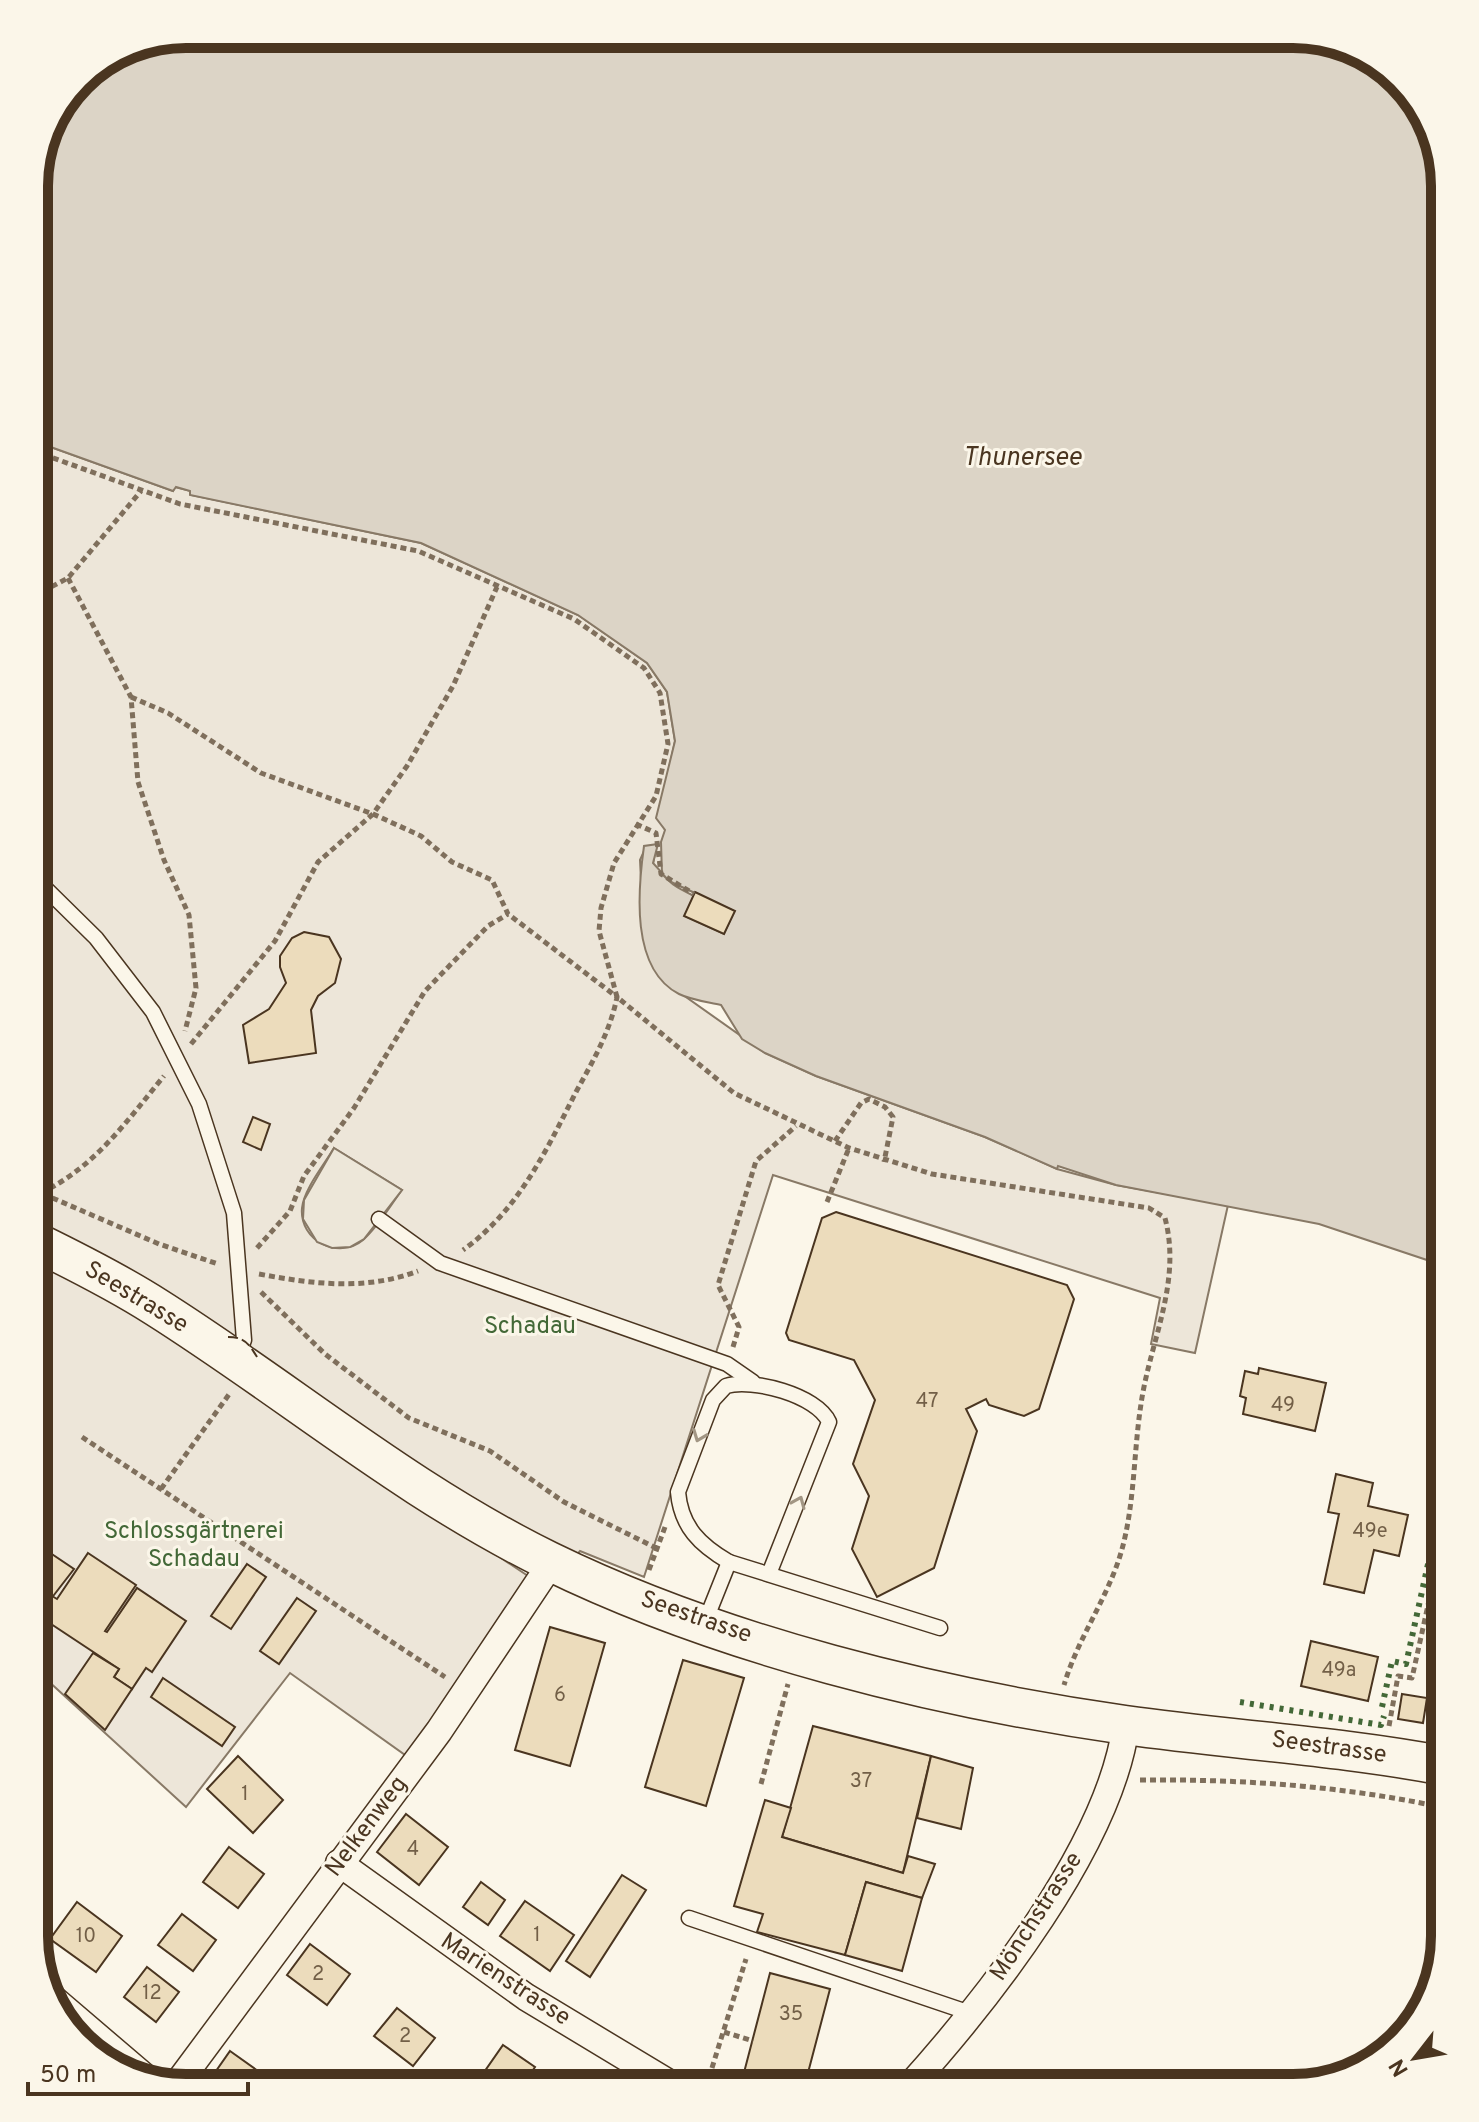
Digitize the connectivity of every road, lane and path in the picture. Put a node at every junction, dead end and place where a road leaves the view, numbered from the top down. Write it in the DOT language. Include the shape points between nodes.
graph roads {
  1 [pos="48,456"];
  2 [pos="141,491"];
  3 [pos="68,578"];
  4 [pos="497,587"];
  5 [pos="48,589"];
  6 [pos="131,697"];
  7 [pos="373,814"];
  8 [pos="636,824"];
  9 [pos="48,891"];
  10 [pos="694,894"];
  11 [pos="508,914"];
  12 [pos="617,997"];
  13 [pos="178,1059"];
  14 [pos="796,1126"];
  15 [pos="835,1141"];
  16 [pos="849,1148"];
  17 [pos="884,1162"];
  18 [pos="48,1190"];
  19 [pos="827,1202"];
  20 [pos="379,1219"];
  21 [pos="48,1248"];
  22 [pos="237,1270"];
  23 [pos="727,1364"];
  24 [pos="236,1372"];
  25 [pos="754,1383"];
  26 [pos="82,1437"];
  27 [pos="161,1489"];
  28 [pos="678,1492"];
  29 [pos="656,1548"];
  30 [pos="552,1562"];
  31 [pos="729,1562"];
  32 [pos="769,1574"];
  33 [pos="1431,1592"];
  34 [pos="639,1599"];
  35 [pos="704,1623"];
  36 [pos="940,1628"];
  37 [pos="798,1652"];
  38 [pos="465,1691"];
  39 [pos="1056,1713"];
  40 [pos="1126,1725"];
  41 [pos="1383,1755"];
  42 [pos="1431,1764"];
  43 [pos="1131,1780"];
  44 [pos="761,1784"];
  45 [pos="1431,1806"];
  46 [pos="339,1863"];
  47 [pos="689,1918"];
  48 [pos="752,1939"];
  49 [pos="973,2014"];
  50 [pos="76,2018"];
  51 [pos="724,2032"];
  52 [pos="753,2041"];
  53 [pos="121,2057"];
  54 [pos="185,2074"];
  55 [pos="654,2074"];
  56 [pos="710,2074"];
  57 [pos="920,2074"];
  1 -- 2 [label="path"];
  2 -- 3 [label="path"];
  2 -- 4 [label="path" via="180,504 418,551"];
  3 -- 5 [label="path"];
  3 -- 6 [label="path"];
  4 -- 7 [label="path" via="453,686"];
  4 -- 8 [label="path" via="574,619 644,668 660,693 668,744 656,796"];
  6 -- 7 [label="path" via="168,713 261,773"];
  6 -- 13 [label="path" via="138,782 194,940 196,988"];
  7 -- 11 [label="path" via="421,836 452,862 492,880"];
  7 -- 13 [label="path" via="318,862 275,941"];
  8 -- 10 [label="path" via="656,833 661,874"];
  8 -- 12 [label="path" via="614,863 601,908 599,931"];
  9 -- 13 [label="lane" via="128,978"];
  11 -- 12 [label="path"];
  11 -- 22 [label="path" via="488,926 425,991 354,1108 304,1176 290,1211"];
  12 -- 14 [label="path" via="734,1093"];
  13 -- 18 [label="path" via="106,1149"];
  13 -- 22 [label="lane" via="222,1166 234,1213"];
  14 -- 15 [label="path"];
  14 -- 23 [label="path" via="756,1161 718,1285 739,1327"];
  15 -- 16 [label="path"];
  15 -- 17 [label="path" via="869,1099 893,1117"];
  16 -- 17 [label="path"];
  16 -- 19 [label="path"];
  17 -- 39 [label="path" via="1149,1208 1165,1218 1170,1236 1168,1296 1141,1400 1119,1560 1073,1653"];
  20 -- 23 [label="lane" via="440,1263"];
  21 -- 24 [label="street, Seestrasse" via="144,1299"];
  22 -- 24 [label="lane" via="244,1340"];
  22 -- 29 [label="path" via="370,1391 409,1418 490,1451 564,1502"];
  23 -- 25 [label="lane"];
  24 -- 27 [label="path"];
  24 -- 30 [label="street, Seestrasse" via="429,1496"];
  25 -- 28 [label="lane, one-way" via="726,1386 713,1400"];
  32 -- 25 [label="lane, one-way" via="829,1422 812,1403"];
  26 -- 27 [label="path"];
  27 -- 38 [label="path"];
  28 -- 29 [label="path"];
  28 -- 31 [label="lane" via="691,1531 703,1547"];
  29 -- 34 [label="path"];
  30 -- 34 [label="street, Seestrasse"];
  30 -- 38 [label="street, Nelkenweg"];
  31 -- 32 [label="lane"];
  31 -- 35 [label="lane"];
  32 -- 36 [label="lane"];
  33 -- 41 [label="path" via="1412,1678 1398,1676"];
  34 -- 35 [label="street, Seestrasse"];
  35 -- 37 [label="street, Seestrasse"];
  37 -- 39 [label="street, Seestrasse" via="901,1681"];
  37 -- 44 [label="path"];
  38 -- 46 [label="street, Nelkenweg"];
  39 -- 40 [label="street, Seestrasse"];
  40 -- 41 [label="street, Seestrasse"];
  40 -- 49 [label="street, Mönchstrasse" via="1115,1778 1099,1818"];
  41 -- 42 [label="street, Seestrasse"];
  43 -- 45 [label="path" via="1228,1779"];
  46 -- 54 [label="street, Nelkenweg"];
  46 -- 55 [label="street, Marienstrasse" via="526,1997"];
  47 -- 48 [label="lane"];
  48 -- 49 [label="lane"];
  48 -- 51 [label="path"];
  49 -- 57 [label="street, Mönchstrasse"];
  50 -- 53 [label="street"];
  51 -- 52 [label="path"];
  51 -- 56 [label="path"];
}
